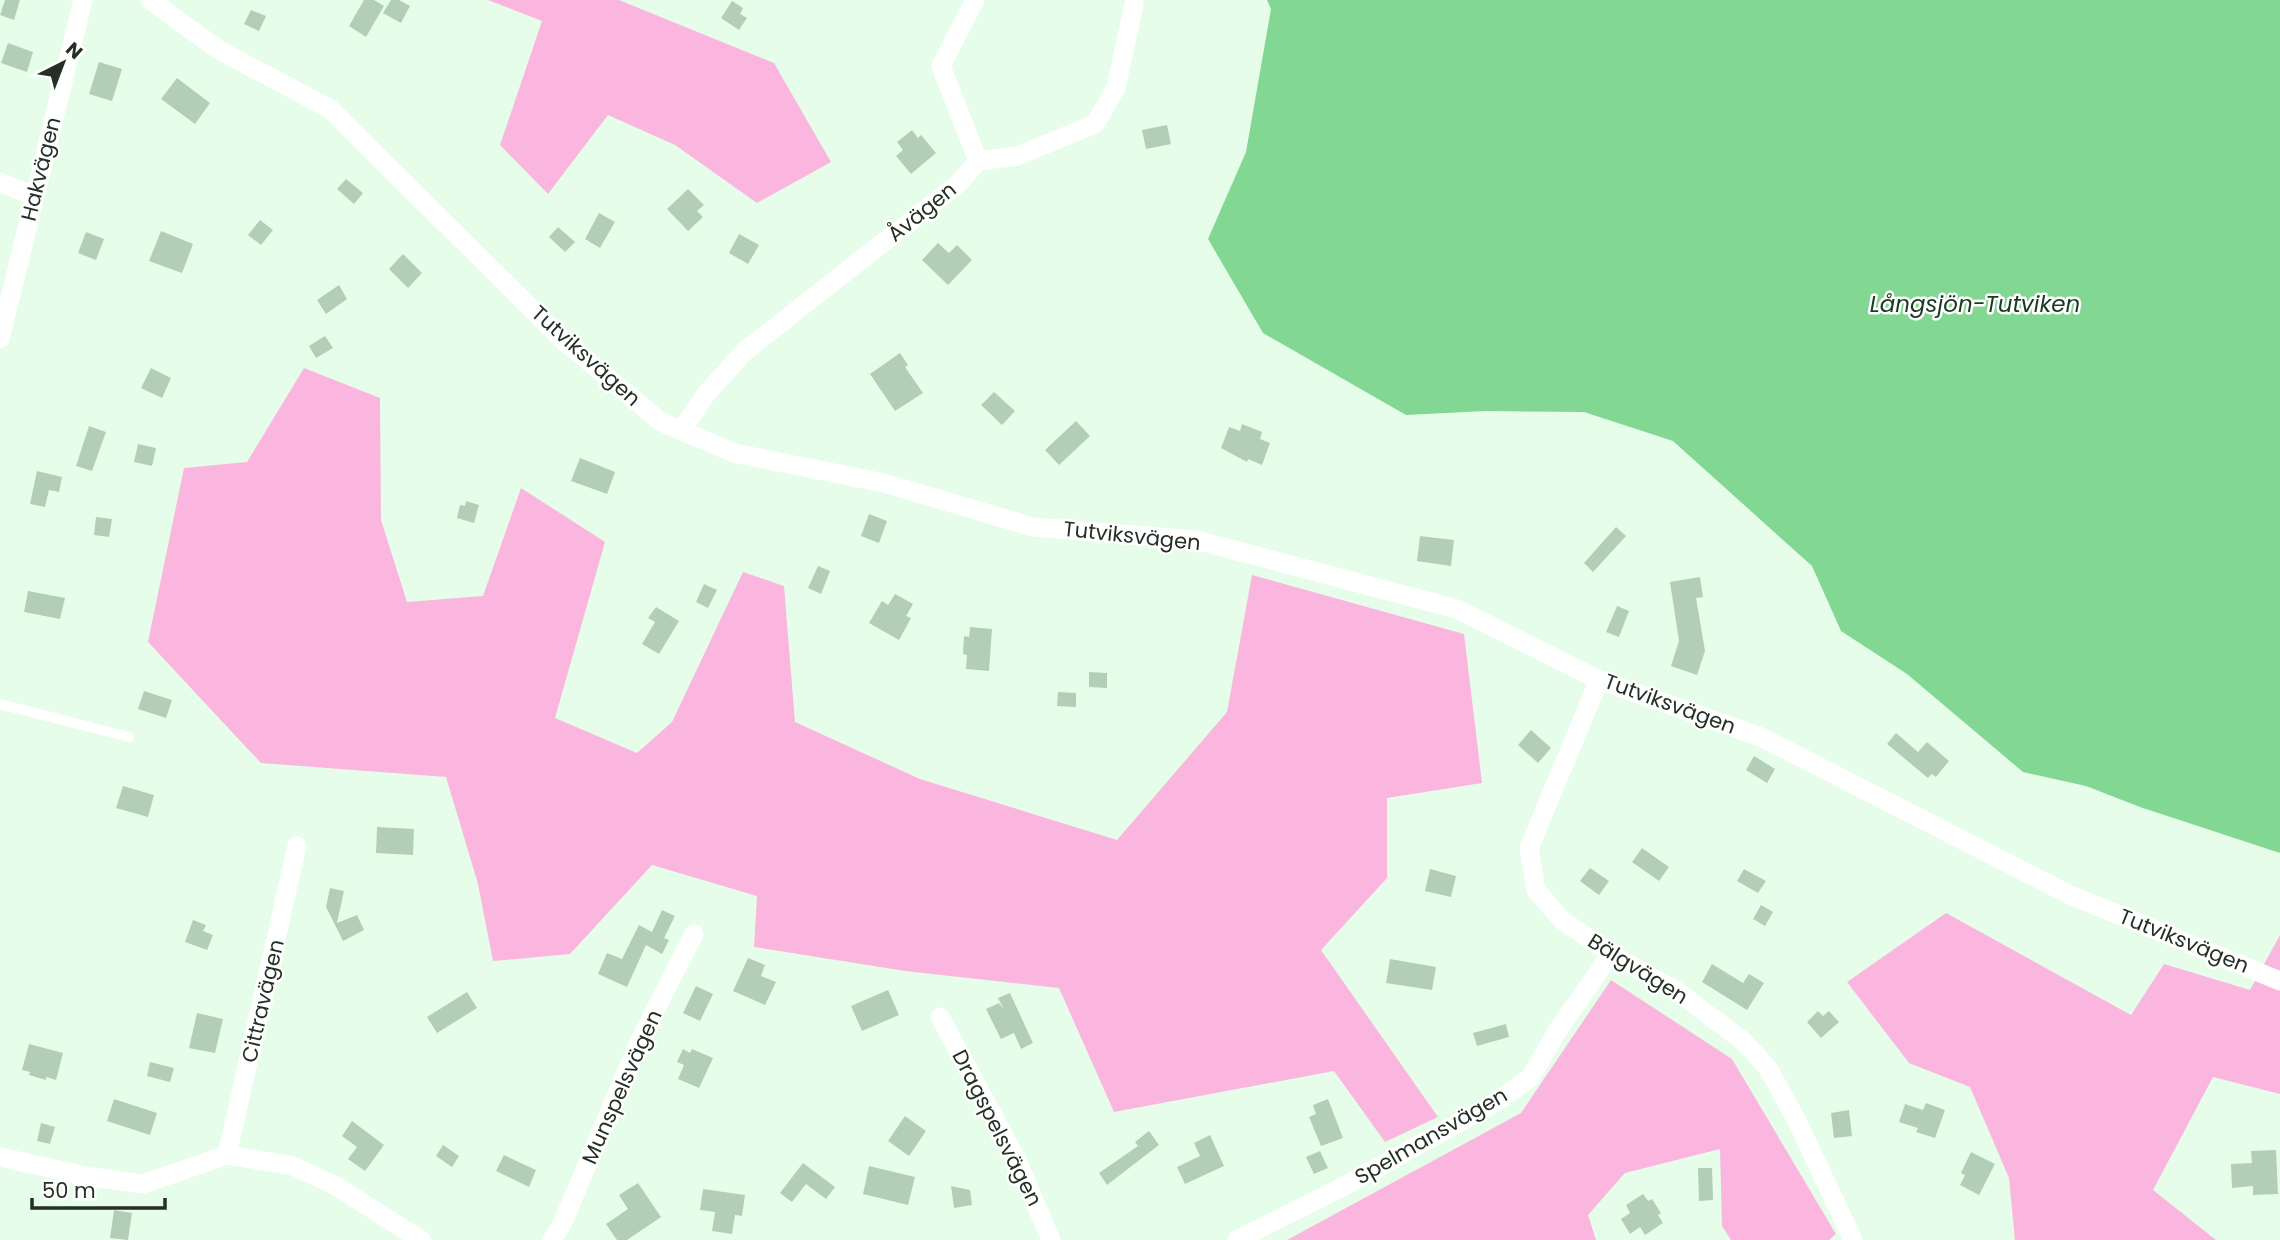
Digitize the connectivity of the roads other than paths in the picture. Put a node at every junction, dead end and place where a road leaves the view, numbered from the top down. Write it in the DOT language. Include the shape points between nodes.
graph roads {
  1 [pos="83,0"];
  2 [pos="150,0"];
  3 [pos="975,0"];
  4 [pos="1134,4"];
  5 [pos="978,160"];
  6 [pos="0,182"];
  7 [pos="34,196"];
  8 [pos="0,339"];
  9 [pos="681,431"];
  10 [pos="1599,680"];
  11 [pos="0,704"];
  12 [pos="129,737"];
  13 [pos="297,846"];
  14 [pos="694,934"];
  15 [pos="1611,954"];
  16 [pos="2280,981"];
  17 [pos="940,1017"];
  18 [pos="228,1155"];
  19 [pos="0,1157"];
  20 [pos="1850,1239"];
  21 [pos="421,1240"];
  22 [pos="551,1240"];
  23 [pos="1051,1240"];
  24 [pos="1237,1240"];
  1 -- 7 [label="street, Hakvägen"];
  2 -- 9 [label="street, Tutviksvägen" via="219,50 330,109 564,341 661,422"];
  3 -- 5 [label="street" via="941,66"];
  4 -- 5 [label="street" via="1116,88 1096,124 1017,156"];
  5 -- 9 [label="street, Åvägen" via="959,183 745,351 706,394"];
  6 -- 7 [label="street"];
  7 -- 8 [label="street, Hakvägen"];
  9 -- 10 [label="street, Tutviksvägen" via="734,453 884,483 1033,527 1196,540 1457,609"];
  10 -- 15 [label="street, Bälgvägen" via="1529,848 1536,890 1562,920"];
  10 -- 16 [label="street, Tutviksvägen" via="1762,737 2068,894"];
  11 -- 12 [label="lane"];
  13 -- 18 [label="street, Cittravägen"];
  14 -- 22 [label="street, Munspelsvägen" via="640,1040 562,1224"];
  15 -- 20 [label="street, Bälgvägen" via="1678,992 1743,1041 1768,1068"];
  15 -- 24 [label="street, Spelmansvägen" via="1530,1078 1493,1104"];
  17 -- 23 [label="street, Dragspelsvägen" via="1016,1158"];
  18 -- 19 [label="street" via="143,1184"];
  18 -- 21 [label="street" via="293,1166 336,1186"];
}
